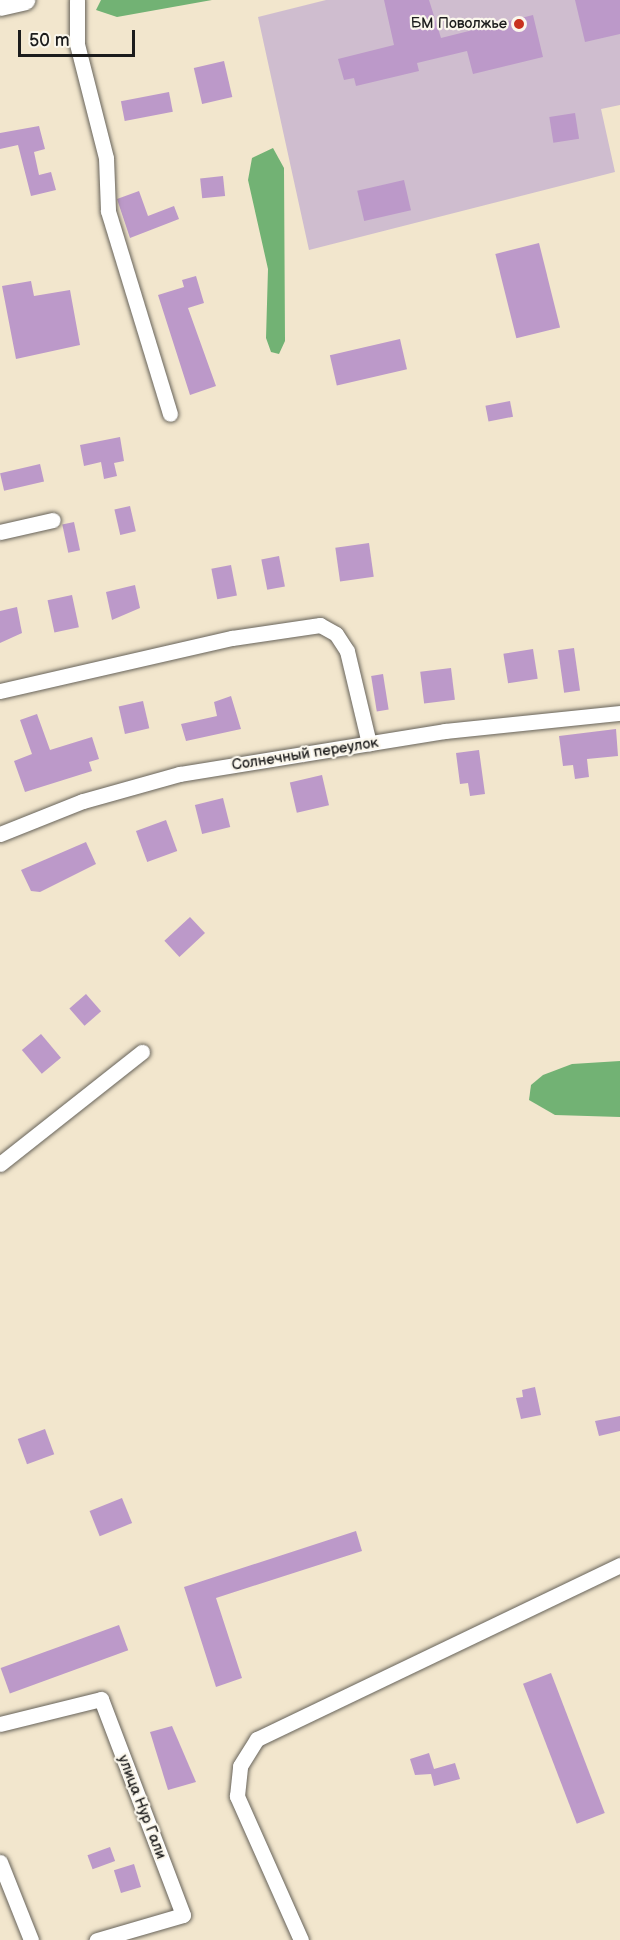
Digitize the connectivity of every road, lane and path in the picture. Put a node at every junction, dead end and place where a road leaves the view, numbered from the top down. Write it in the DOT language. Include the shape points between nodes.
graph roads {
  1 [pos="25,0"];
  2 [pos="76,0"];
  3 [pos="0,6"];
  4 [pos="170,414"];
  5 [pos="53,520"];
  6 [pos="0,532"];
  7 [pos="0,691"];
  8 [pos="620,713"];
  9 [pos="369,743"];
  10 [pos="0,834"];
  11 [pos="142,1052"];
  12 [pos="0,1164"];
  13 [pos="620,1565"];
  14 [pos="0,1724"];
  15 [pos="0,1862"];
  16 [pos="31,1940"];
  17 [pos="98,1940"];
  18 [pos="301,1940"];
  1 -- 3 [label="main road"];
  2 -- 4 [label="street" via="77,44 106,158 108,211"];
  5 -- 6 [label="street"];
  7 -- 9 [label="street" via="232,638 320,625 336,634 347,651"];
  8 -- 9 [label="street, Солнечный переулок"];
  9 -- 10 [label="street, Солнечный переулок" via="180,774 64,807"];
  11 -- 12 [label="street"];
  13 -- 18 [label="street" via="257,1739 240,1766 237,1796"];
  14 -- 17 [label="street, улица Нур Гали" via="101,1699 183,1915"];
  15 -- 16 [label="street"];
}
